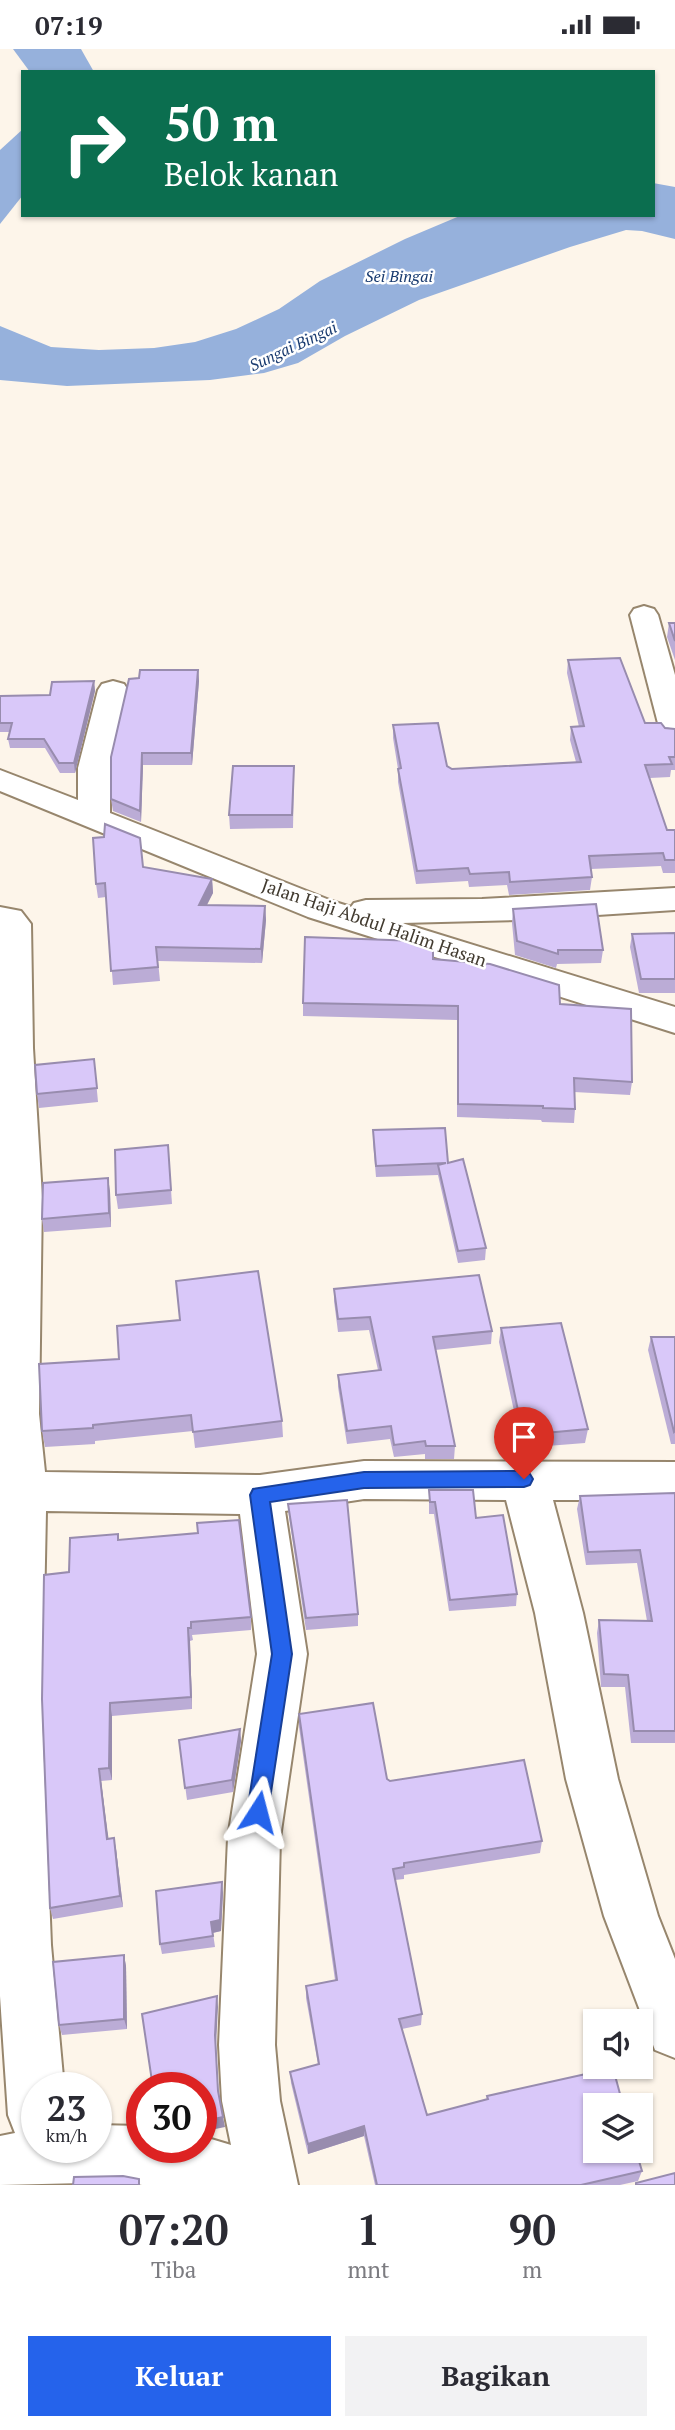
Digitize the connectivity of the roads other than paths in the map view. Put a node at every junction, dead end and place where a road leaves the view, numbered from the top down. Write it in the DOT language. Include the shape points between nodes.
graph roads {
  1 [pos="644,615"];
  2 [pos="113,690"];
  3 [pos="675,731"];
  4 [pos="0,780"];
  5 [pos="94,818"];
  6 [pos="675,899"];
  7 [pos="320,909"];
  8 [pos="0,918"];
  9 [pos="675,1020"];
  10 [pos="524,1479"];
  11 [pos="675,1481"];
  12 [pos="12,1490"];
  13 [pos="260,1495"];
  14 [pos="675,2030"];
  15 [pos="28,2072"];
  16 [pos="112,2152"];
  17 [pos="238,2185"];
  18 [pos="268,2185"];
  1 -- 3 [label="street"];
  2 -- 5 [label="street" via="94,768"];
  4 -- 5 [label="street, Jalan Haji Abdul Halim Hasan"];
  5 -- 7 [label="street, Jalan Haji Abdul Halim Hasan"];
  6 -- 7 [label="street" via="412,912"];
  7 -- 9 [label="street, Jalan Haji Abdul Halim Hasan"];
  8 -- 12 [label="street" via="14,924 14,1048 22,1197"];
  10 -- 11 [label="street"];
  10 -- 13 [label="street" via="364,1480"];
  10 -- 14 [label="street" via="559,1612 592,1779 631,1916"];
  12 -- 13 [label="street"];
  12 -- 15 [label="street"];
  13 -- 18 [label="street" via="282,1654 254,1838 248,1990 251,2101"];
  16 -- 17 [label="street" via="213,2167"];
}
